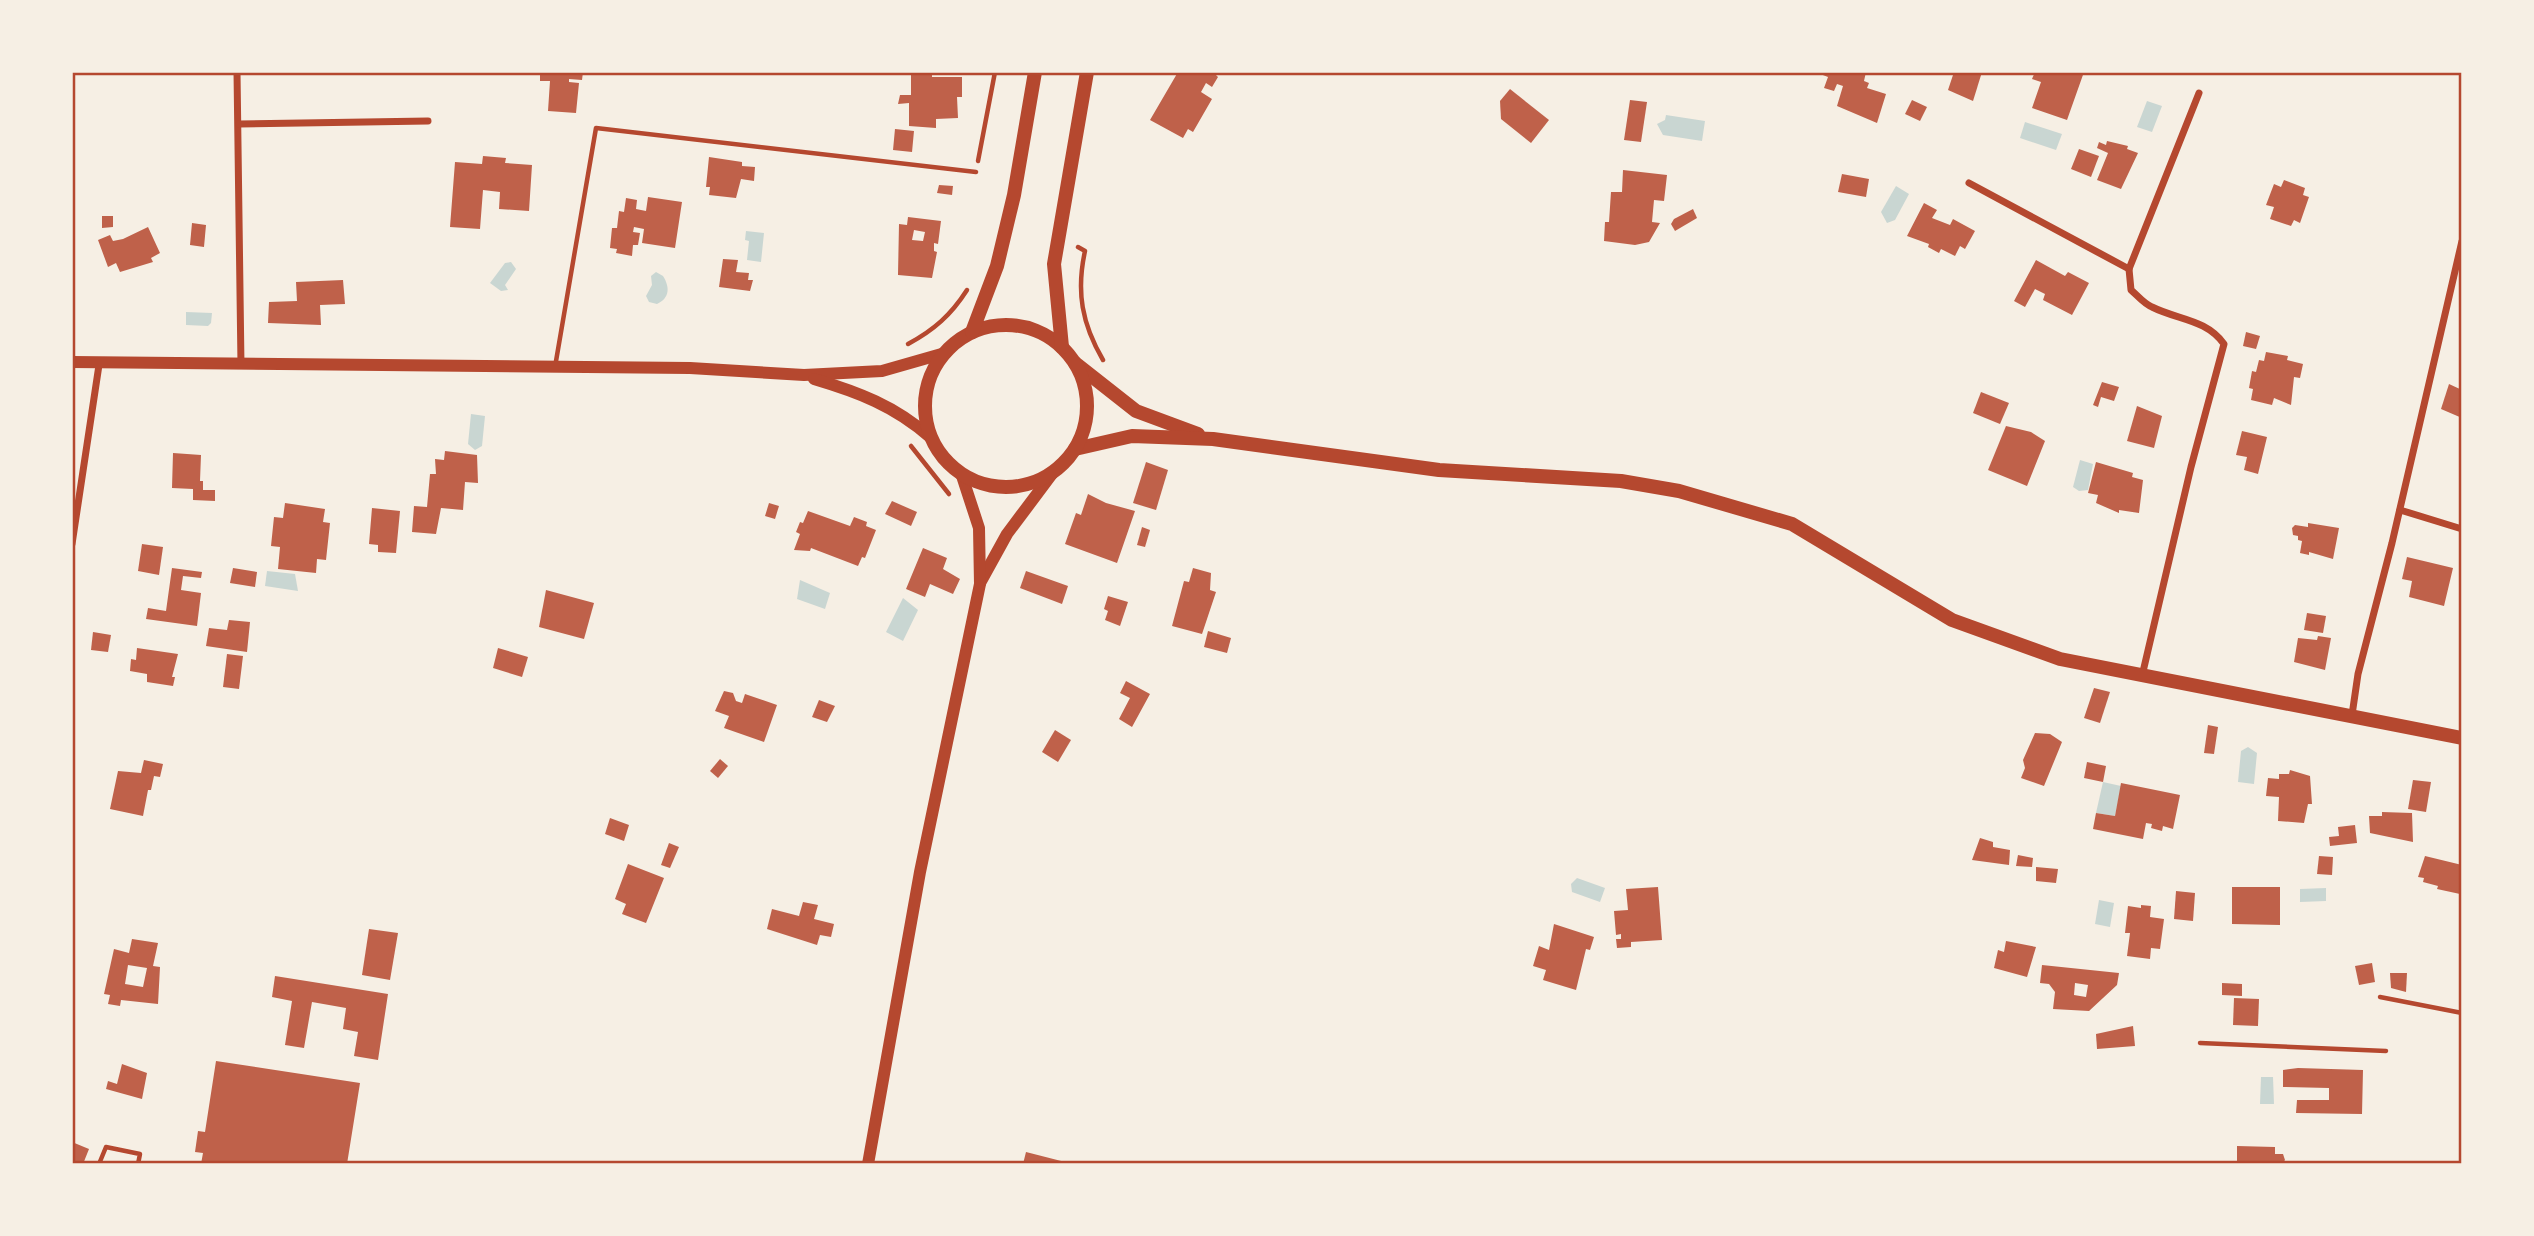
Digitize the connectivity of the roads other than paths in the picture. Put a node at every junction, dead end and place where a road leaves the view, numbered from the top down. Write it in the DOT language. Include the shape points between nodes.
graph roads {
  1 [pos="237,72"];
  2 [pos="1035,72"];
  3 [pos="1087,72"];
  4 [pos="2199,93"];
  5 [pos="428,121"];
  6 [pos="239,124"];
  7 [pos="976,172"];
  8 [pos="1969,183"];
  9 [pos="2462,241"];
  10 [pos="2129,269"];
  11 [pos="972,332"];
  12 [pos="1062,347"];
  13 [pos="945,353"];
  14 [pos="72,362"];
  15 [pos="1075,363"];
  16 [pos="99,365"];
  17 [pos="242,366"];
  18 [pos="555,367"];
  19 [pos="804,375"];
  20 [pos="930,437"];
  21 [pos="1213,439"];
  22 [pos="1075,449"];
  23 [pos="1052,474"];
  24 [pos="962,476"];
  25 [pos="2400,510"];
  26 [pos="2462,529"];
  27 [pos="72,544"];
  28 [pos="980,584"];
  29 [pos="2142,676"];
  30 [pos="2352,715"];
  31 [pos="2462,738"];
  32 [pos="2380,997"];
  33 [pos="2462,1013"];
  34 [pos="2200,1043"];
  35 [pos="2386,1051"];
  36 [pos="99,1164"];
  37 [pos="138,1164"];
  38 [pos="869,1164"];
  1 -- 6 [label="street"];
  2 -- 11 [label="main road" via="997,266"];
  3 -- 12 [label="main road" via="1054,264"];
  4 -- 10 [label="street"];
  5 -- 6 [label="street"];
  6 -- 17 [label="street"];
  7 -- 18 [label="lane" via="596,128"];
  8 -- 10 [label="street"];
  9 -- 25 [label="street"];
  10 -- 29 [label="street" via="2131,289 2151,307 2186,317 2216,333 2224,344"];
  11 -- 12 [label="main road" via="995,325 1019,325"];
  11 -- 13 [label="main road"];
  12 -- 15 [label="main road"];
  13 -- 19 [label="street" via="882,371"];
  13 -- 20 [label="main road" via="926,386 924,412"];
  14 -- 16 [label="street"];
  15 -- 21 [label="main road" via="1136,411"];
  15 -- 22 [label="main road" via="1087,406"];
  16 -- 17 [label="street"];
  16 -- 27 [label="street"];
  17 -- 18 [label="street"];
  18 -- 19 [label="street"];
  19 -- 20 [label="street" via="876,399"];
  20 -- 24 [label="main road" via="943,459"];
  21 -- 22 [label="main road" via="1132,436"];
  21 -- 29 [label="main road" via="1439,470 1621,481 1690,494 1792,524 1952,620 2004,641 2060,659"];
  22 -- 23 [label="main road"];
  23 -- 24 [label="main road" via="1007,488"];
  23 -- 28 [label="street" via="1007,534"];
  24 -- 28 [label="street" via="979,528"];
  25 -- 26 [label="street"];
  25 -- 30 [label="street" via="2358,674"];
  28 -- 38 [label="street" via="920,872"];
  29 -- 30 [label="main road"];
  30 -- 31 [label="main road"];
  32 -- 33 [label="lane"];
  34 -- 35 [label="lane"];
  36 -- 37 [label="lane" via="106,1147 140,1154"];
}
